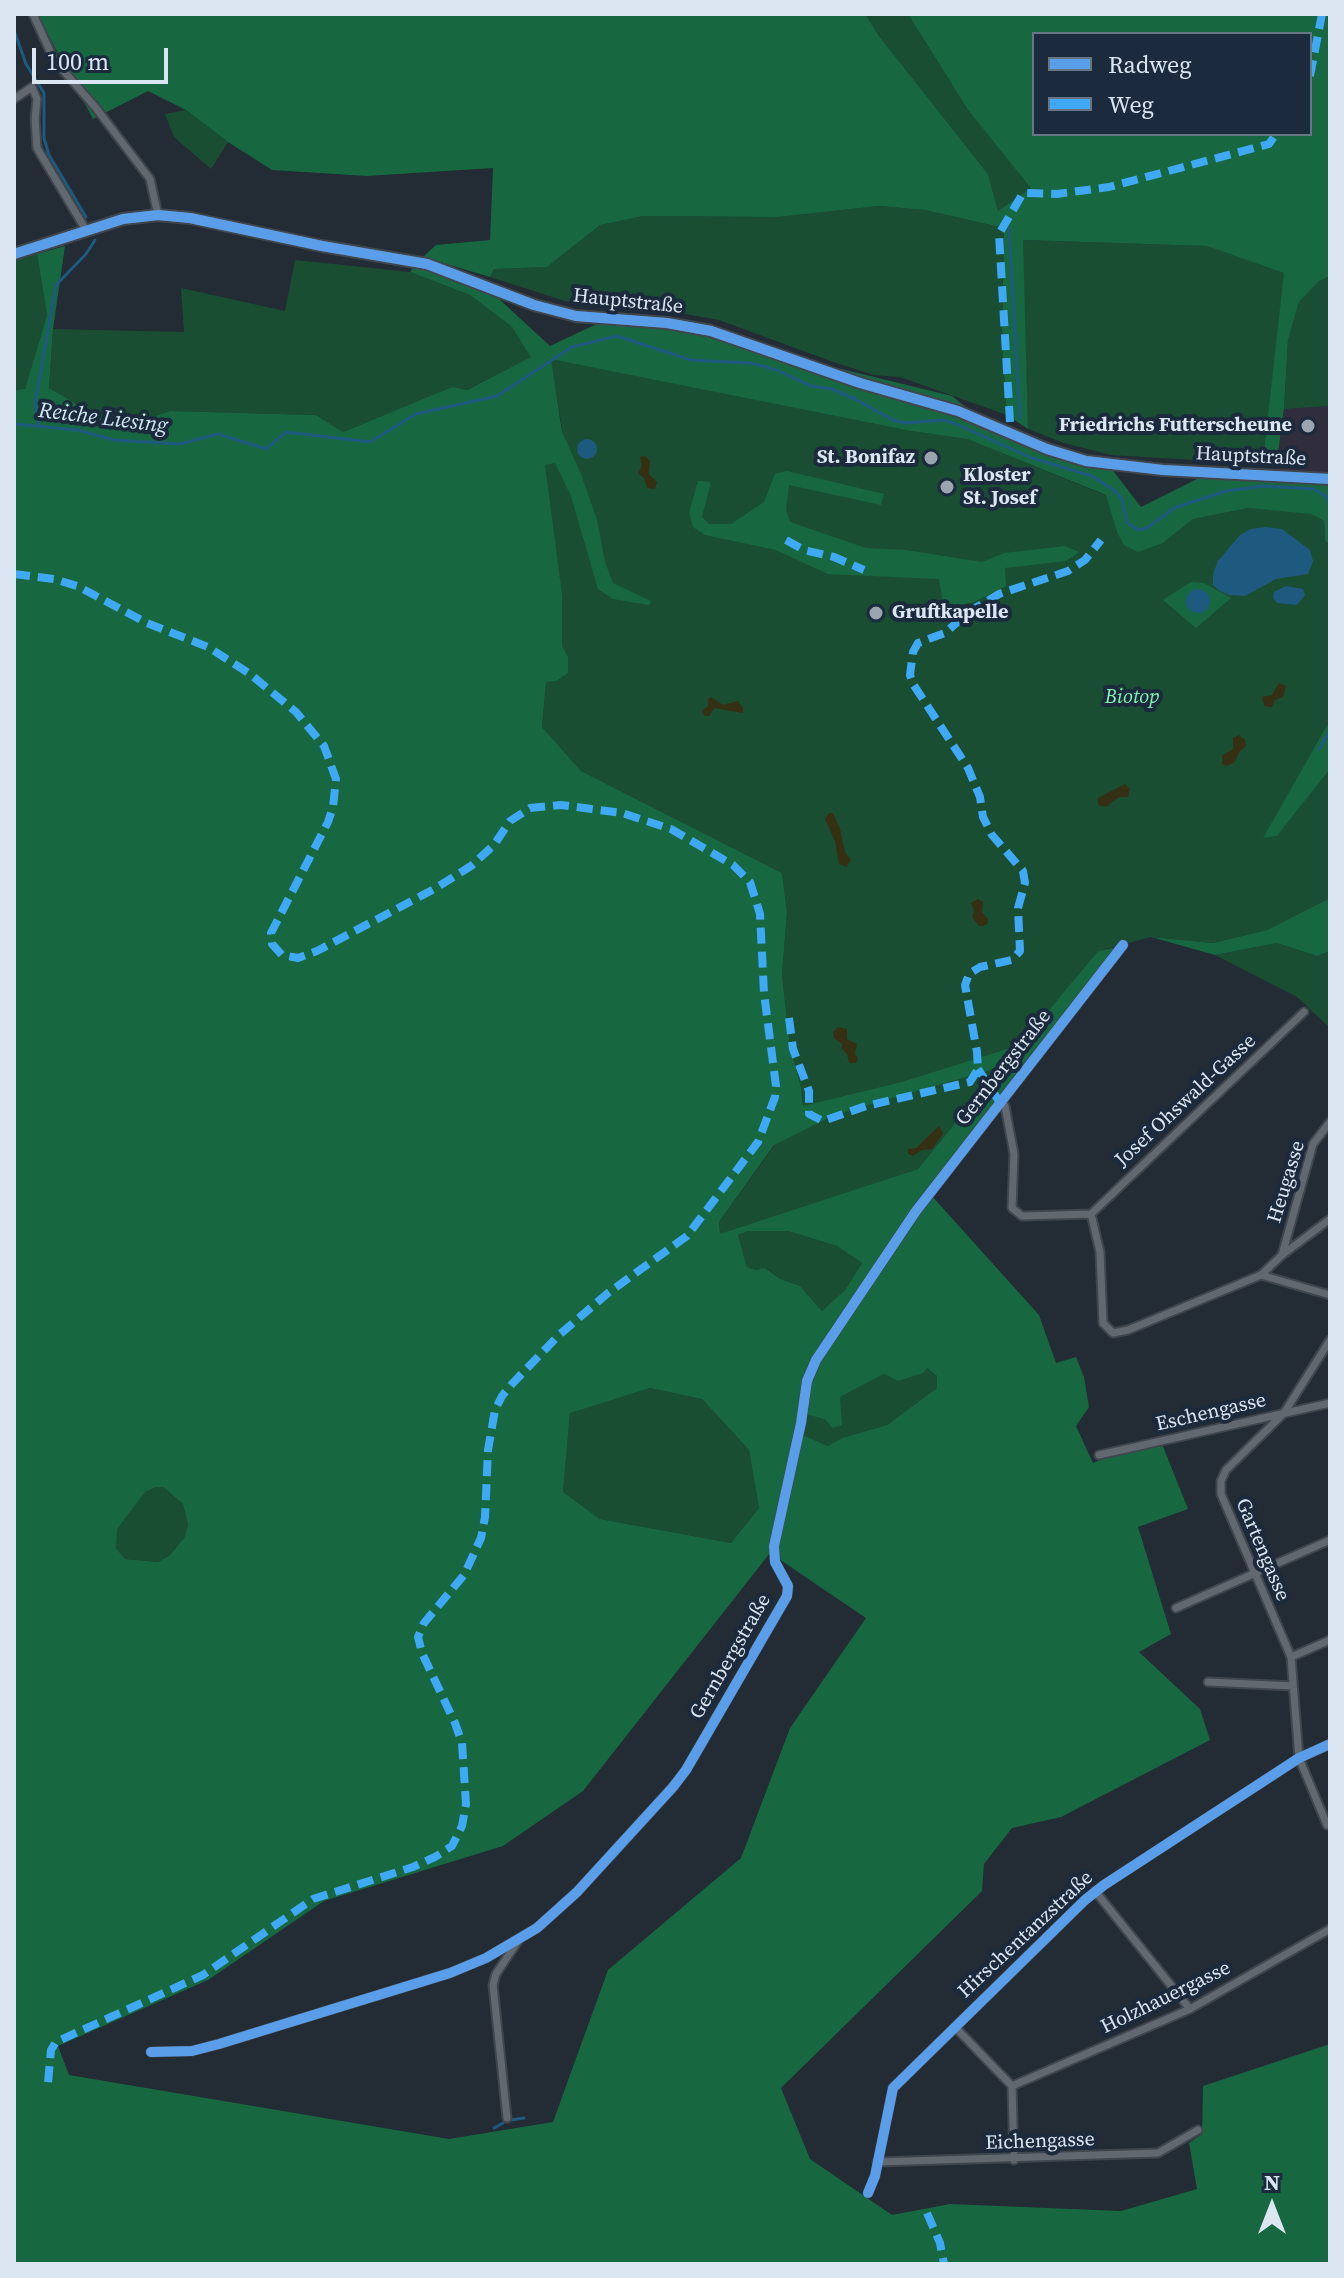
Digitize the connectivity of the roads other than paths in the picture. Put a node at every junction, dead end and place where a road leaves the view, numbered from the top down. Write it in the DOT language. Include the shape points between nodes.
graph roads {
  1 [pos="33,14"];
  2 [pos="14,99"];
  3 [pos="158,215"];
  4 [pos="86,230"];
  5 [pos="14,254"];
  6 [pos="1330,479"];
  7 [pos="1123,945"];
  8 [pos="1304,1012"];
  9 [pos="999,1101"];
  10 [pos="1330,1122"];
  11 [pos="1091,1214"];
  12 [pos="1330,1219"];
  13 [pos="1282,1255"];
  14 [pos="1261,1275"];
  15 [pos="1330,1295"];
  16 [pos="1330,1340"];
  17 [pos="1330,1403"];
  18 [pos="1284,1413"];
  19 [pos="1099,1455"];
  20 [pos="1330,1540"];
  21 [pos="1254,1573"];
  22 [pos="1176,1608"];
  23 [pos="1330,1640"];
  24 [pos="1291,1657"];
  25 [pos="1208,1682"];
  26 [pos="1293,1686"];
  27 [pos="1330,1744"];
  28 [pos="1299,1758"];
  29 [pos="1327,1825"];
  30 [pos="1095,1891"];
  31 [pos="1330,1929"];
  32 [pos="519,1940"];
  33 [pos="486,1958"];
  34 [pos="493,1979"];
  35 [pos="1190,2009"];
  36 [pos="955,2027"];
  37 [pos="151,2052"];
  38 [pos="1012,2086"];
  39 [pos="507,2118"];
  40 [pos="1198,2130"];
  41 [pos="1014,2160"];
  42 [pos="877,2162"];
  43 [pos="868,2193"];
  1 -- 3 [label="street" via="54,60 150,179"];
  2 -- 4 [label="street" via="32,87 37,99 37,148"];
  3 -- 4 [label="main road, Hauptstraße"];
  3 -- 6 [label="main road, Hauptstraße" via="427,264 576,316 711,331 958,411 1086,461"];
  4 -- 5 [label="main road, Hauptstraße"];
  7 -- 9 [label="street, Gernbergstraße"];
  8 -- 11 [label="street, Josef Ohswald-Gasse"];
  9 -- 11 [label="street" via="1005,1106 1014,1154 1014,1212"];
  9 -- 32 [label="street, Gernbergstraße" via="916,1211 811,1371 773,1552 788,1586 786,1598 673,1787 577,1892"];
  10 -- 13 [label="street, Heugasse" via="1313,1144"];
  11 -- 14 [label="street" via="1100,1252 1103,1323 1113,1333"];
  12 -- 13 [label="street"];
  13 -- 14 [label="street"];
  14 -- 15 [label="street"];
  16 -- 18 [label="street, Gartengasse"];
  17 -- 18 [label="street, Eschengasse"];
  18 -- 19 [label="street, Eschengasse"];
  18 -- 21 [label="street, Gartengasse" via="1221,1481 1221,1494"];
  20 -- 21 [label="street"];
  21 -- 22 [label="street"];
  21 -- 24 [label="street, Gartengasse"];
  23 -- 24 [label="street"];
  24 -- 26 [label="street, Gartengasse"];
  25 -- 26 [label="street"];
  26 -- 28 [label="street, Gartengasse"];
  27 -- 28 [label="street, Hirschentanzstraße"];
  28 -- 29 [label="street, Gartengasse"];
  28 -- 30 [label="street, Hirschentanzstraße"];
  30 -- 35 [label="street"];
  30 -- 36 [label="street, Hirschentanzstraße"];
  31 -- 35 [label="street, Holzhauergasse"];
  32 -- 33 [label="street, Gernbergstraße"];
  32 -- 34 [label="street"];
  33 -- 34 [label="street"];
  33 -- 37 [label="street, Gernbergstraße" via="219,2044"];
  34 -- 39 [label="street"];
  35 -- 38 [label="street, Holzhauergasse"];
  36 -- 38 [label="street"];
  36 -- 42 [label="street, Hirschentanzstraße" via="893,2088"];
  38 -- 41 [label="street"];
  40 -- 41 [label="street, Eichengasse" via="1158,2153"];
  41 -- 42 [label="street, Eichengasse"];
  42 -- 43 [label="street, Hirschentanzstraße"];
}
